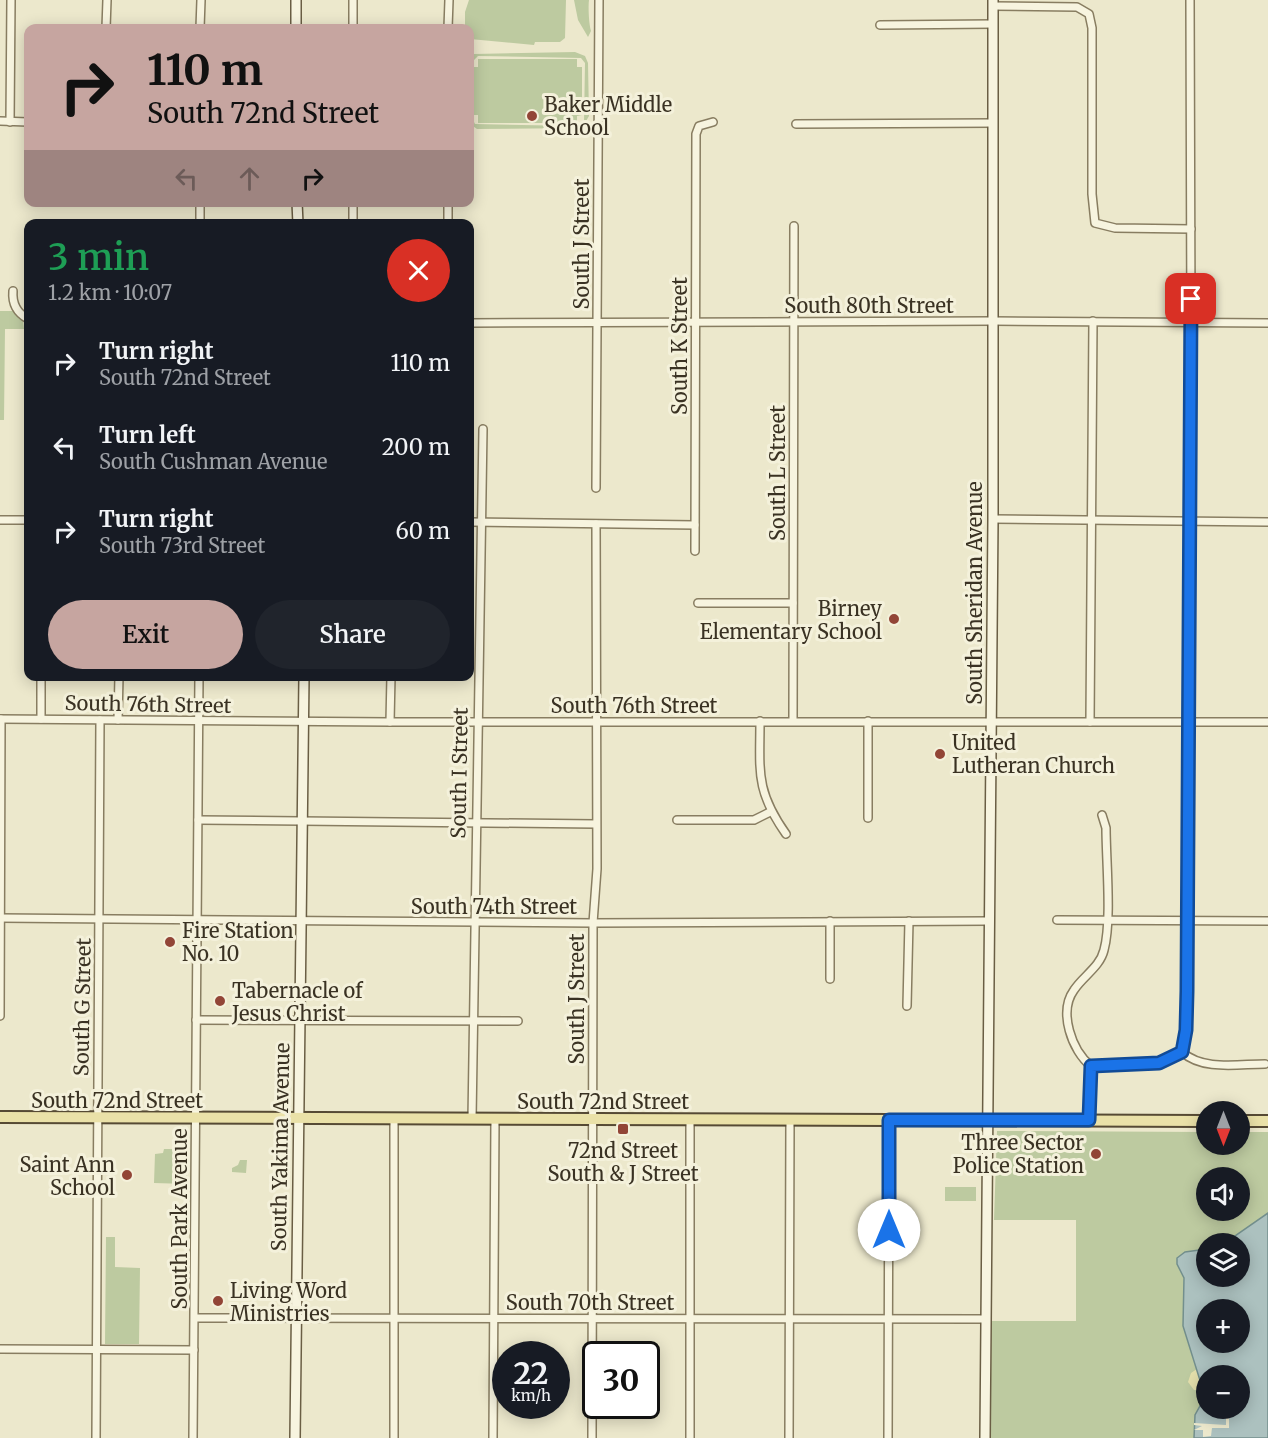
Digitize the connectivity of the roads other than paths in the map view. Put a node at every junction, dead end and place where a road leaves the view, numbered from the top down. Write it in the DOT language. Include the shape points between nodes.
graph roads {
  1 [pos="11,0"];
  2 [pos="106,0"];
  3 [pos="201,0"];
  4 [pos="296,0"];
  5 [pos="353,0"];
  6 [pos="448,0"];
  7 [pos="599,0"];
  8 [pos="1190,0"];
  9 [pos="993,3"];
  10 [pos="106,24"];
  11 [pos="201,24"];
  12 [pos="296,24"];
  13 [pos="353,24"];
  14 [pos="448,24"];
  15 [pos="993,24"];
  16 [pos="880,25"];
  17 [pos="0,122"];
  18 [pos="10,122"];
  19 [pos="24,122"];
  20 [pos="713,122"];
  21 [pos="993,123"];
  22 [pos="796,124"];
  23 [pos="794,226"];
  24 [pos="1191,229"];
  25 [pos="13,291"];
  26 [pos="24,316"];
  27 [pos="993,321"];
  28 [pos="1093,321"];
  29 [pos="696,322"];
  30 [pos="794,322"];
  31 [pos="474,323"];
  32 [pos="597,323"];
  33 [pos="1191,323"];
  34 [pos="1268,323"];
  35 [pos="483,429"];
  36 [pos="596,488"];
  37 [pos="993,519"];
  38 [pos="0,520"];
  39 [pos="24,520"];
  40 [pos="1091,521"];
  41 [pos="474,522"];
  42 [pos="481,522"];
  43 [pos="1190,522"];
  44 [pos="1268,522"];
  45 [pos="596,524"];
  46 [pos="695,525"];
  47 [pos="695,550"];
  48 [pos="698,603"];
  49 [pos="793,603"];
  50 [pos="41,681"];
  51 [pos="119,681"];
  52 [pos="199,681"];
  53 [pos="304,681"];
  54 [pos="391,681"];
  55 [pos="1,719"];
  56 [pos="41,719"];
  57 [pos="100,720"];
  58 [pos="118,720"];
  59 [pos="198,721"];
  60 [pos="594,721"];
  61 [pos="760,721"];
  62 [pos="793,721"];
  63 [pos="868,721"];
  64 [pos="991,721"];
  65 [pos="304,722"];
  66 [pos="390,722"];
  67 [pos="476,722"];
  68 [pos="1090,722"];
  69 [pos="1190,722"];
  70 [pos="1268,723"];
  71 [pos="770,812"];
  72 [pos="1102,815"];
  73 [pos="868,818"];
  74 [pos="198,819"];
  75 [pos="677,820"];
  76 [pos="302,822"];
  77 [pos="475,823"];
  78 [pos="596,824"];
  79 [pos="786,834"];
  80 [pos="0,918"];
  81 [pos="100,919"];
  82 [pos="197,920"];
  83 [pos="1058,920"];
  84 [pos="1106,920"];
  85 [pos="302,921"];
  86 [pos="830,921"];
  87 [pos="909,921"];
  88 [pos="988,921"];
  89 [pos="1186,921"];
  90 [pos="1268,921"];
  91 [pos="473,922"];
  92 [pos="593,923"];
  93 [pos="830,979"];
  94 [pos="907,1006"];
  95 [pos="0,1016"];
  96 [pos="196,1020"];
  97 [pos="299,1020"];
  98 [pos="473,1021"];
  99 [pos="518,1021"];
  100 [pos="1182,1052"];
  101 [pos="1265,1064"];
  102 [pos="1091,1066"];
  103 [pos="0,1117"];
  104 [pos="98,1118"];
  105 [pos="196,1118"];
  106 [pos="298,1118"];
  107 [pos="394,1118"];
  108 [pos="472,1119"];
  109 [pos="495,1119"];
  110 [pos="592,1119"];
  111 [pos="690,1119"];
  112 [pos="790,1120"];
  113 [pos="889,1120"];
  114 [pos="987,1120"];
  115 [pos="1089,1120"];
  116 [pos="1196,1121"];
  117 [pos="1250,1121"];
  118 [pos="1268,1121"];
  119 [pos="195,1318"];
  120 [pos="296,1318"];
  121 [pos="394,1318"];
  122 [pos="493,1318"];
  123 [pos="592,1319"];
  124 [pos="690,1319"];
  125 [pos="789,1319"];
  126 [pos="888,1319"];
  127 [pos="986,1319"];
  128 [pos="0,1349"];
  129 [pos="96,1350"];
  130 [pos="194,1350"];
  131 [pos="96,1438"];
  132 [pos="194,1438"];
  133 [pos="295,1438"];
  134 [pos="394,1438"];
  135 [pos="493,1438"];
  136 [pos="592,1438"];
  137 [pos="690,1438"];
  138 [pos="789,1438"];
  139 [pos="888,1438"];
  140 [pos="985,1438"];
  1 -- 18 [label="street"];
  2 -- 10 [label="street"];
  3 -- 11 [label="street"];
  4 -- 12 [label="street"];
  5 -- 13 [label="street"];
  6 -- 14 [label="street"];
  7 -- 32 [label="street, South J Street"];
  8 -- 24 [label="street"];
  9 -- 15 [label="street, South Sheridan Avenue"];
  9 -- 24 [label="street" via="1072,7 1088,12 1092,28 1095,223 1115,228"];
  15 -- 16 [label="street"];
  15 -- 21 [label="street, South Sheridan Avenue"];
  17 -- 18 [label="street"];
  18 -- 19 [label="street"];
  20 -- 29 [label="street, South K Street" via="698,127 696,141"];
  21 -- 22 [label="street"];
  21 -- 27 [label="street, South Sheridan Avenue"];
  23 -- 30 [label="street, South L Street"];
  24 -- 33 [label="street"];
  25 -- 26 [label="street" via="17,310"];
  27 -- 28 [label="street, South 80th Street"];
  27 -- 30 [label="street, South 80th Street"];
  27 -- 37 [label="street, South Sheridan Avenue"];
  28 -- 33 [label="street, South 80th Street"];
  28 -- 40 [label="street"];
  29 -- 30 [label="street, South 80th Street"];
  29 -- 32 [label="street, South 80th Street"];
  29 -- 46 [label="street, South K Street"];
  30 -- 49 [label="street, South L Street"];
  31 -- 32 [label="street, South 80th Street"];
  32 -- 36 [label="street, South J Street"];
  33 -- 34 [label="street, South 80th Street"];
  33 -- 43 [label="street"];
  35 -- 42 [label="street, South I Street"];
  37 -- 40 [label="street"];
  37 -- 64 [label="street, South Sheridan Avenue"];
  38 -- 39 [label="street"];
  40 -- 43 [label="street"];
  40 -- 68 [label="street"];
  41 -- 42 [label="street"];
  42 -- 45 [label="street"];
  42 -- 67 [label="street, South I Street"];
  43 -- 44 [label="street"];
  43 -- 69 [label="street"];
  45 -- 46 [label="street"];
  45 -- 60 [label="street, South J Street"];
  46 -- 47 [label="street, South K Street"];
  48 -- 49 [label="street"];
  49 -- 62 [label="street, South L Street"];
  50 -- 56 [label="street"];
  51 -- 58 [label="street"];
  52 -- 59 [label="street, South Park Avenue"];
  53 -- 65 [label="street, South Yakima Avenue"];
  54 -- 66 [label="street"];
  55 -- 56 [label="street, South 76th Street"];
  55 -- 80 [label="street"];
  56 -- 57 [label="street, South 76th Street"];
  57 -- 58 [label="street, South 76th Street"];
  57 -- 81 [label="street, South G Street"];
  58 -- 59 [label="street, South 76th Street"];
  59 -- 65 [label="street, South 76th Street"];
  59 -- 74 [label="street, South Park Avenue"];
  60 -- 61 [label="street, South 76th Street"];
  60 -- 67 [label="street, South 76th Street"];
  60 -- 78 [label="street, South J Street"];
  61 -- 62 [label="street, South 76th Street"];
  61 -- 71 [label="street" via="761,784"];
  62 -- 63 [label="street, South 76th Street"];
  63 -- 64 [label="street, South 76th Street"];
  63 -- 73 [label="street"];
  64 -- 68 [label="street, South 76th Street"];
  64 -- 88 [label="street, South Sheridan Avenue"];
  65 -- 66 [label="street, South 76th Street"];
  65 -- 76 [label="street, South Yakima Avenue"];
  66 -- 67 [label="street, South 76th Street"];
  67 -- 77 [label="street, South I Street"];
  68 -- 69 [label="street, South 76th Street"];
  69 -- 70 [label="street, South 76th Street"];
  69 -- 89 [label="street"];
  71 -- 75 [label="street" via="754,820"];
  71 -- 79 [label="street"];
  72 -- 84 [label="street" via="1106,828"];
  74 -- 76 [label="street"];
  74 -- 82 [label="street, South Park Avenue"];
  76 -- 77 [label="street"];
  76 -- 85 [label="street, South Yakima Avenue"];
  77 -- 78 [label="street"];
  77 -- 91 [label="street, South I Street"];
  78 -- 92 [label="street, South J Street"];
  80 -- 81 [label="street, South 74th Street"];
  80 -- 95 [label="street"];
  81 -- 82 [label="street, South 74th Street"];
  81 -- 104 [label="street, South G Street"];
  82 -- 85 [label="street, South 74th Street"];
  82 -- 96 [label="street, South Park Avenue"];
  83 -- 84 [label="street"];
  84 -- 89 [label="street"];
  84 -- 102 [label="street" via="1104,951 1069,1001 1071,1037 1078,1053"];
  85 -- 91 [label="street, South 74th Street"];
  85 -- 97 [label="street, South Yakima Avenue"];
  86 -- 87 [label="street, South 74th Street"];
  86 -- 92 [label="street, South 74th Street"];
  86 -- 93 [label="street"];
  87 -- 88 [label="street, South 74th Street"];
  87 -- 94 [label="street"];
  88 -- 114 [label="street, South Sheridan Avenue"];
  89 -- 90 [label="street"];
  89 -- 100 [label="street" via="1186,1030"];
  91 -- 92 [label="street, South 74th Street"];
  91 -- 98 [label="street, South I Street"];
  92 -- 110 [label="street, South J Street"];
  96 -- 97 [label="street"];
  96 -- 105 [label="street, South Park Avenue"];
  97 -- 98 [label="street"];
  97 -- 106 [label="street, South Yakima Avenue"];
  98 -- 99 [label="street"];
  98 -- 108 [label="street, South I Street"];
  100 -- 101 [label="street" via="1189,1059 1206,1064"];
  100 -- 102 [label="street" via="1159,1063"];
  102 -- 115 [label="street"];
  103 -- 104 [label="main road, South 72nd Street"];
  104 -- 105 [label="main road, South 72nd Street"];
  104 -- 129 [label="street, South G Street"];
  105 -- 106 [label="main road, South 72nd Street"];
  105 -- 119 [label="street, South Park Avenue"];
  106 -- 107 [label="main road, South 72nd Street"];
  106 -- 120 [label="street, South Yakima Avenue"];
  107 -- 108 [label="main road, South 72nd Street"];
  107 -- 121 [label="street"];
  108 -- 109 [label="main road, South 72nd Street"];
  109 -- 110 [label="main road, South 72nd Street"];
  109 -- 122 [label="street"];
  110 -- 111 [label="main road, South 72nd Street"];
  110 -- 123 [label="street, South J Street"];
  111 -- 112 [label="main road, South 72nd Street"];
  111 -- 124 [label="street"];
  112 -- 113 [label="main road, South 72nd Street"];
  112 -- 125 [label="street"];
  113 -- 114 [label="main road, South 72nd Street"];
  113 -- 126 [label="street"];
  114 -- 115 [label="main road, South 72nd Street"];
  114 -- 127 [label="street, South Sheridan Avenue"];
  115 -- 116 [label="main road, South 72nd Street"];
  117 -- 118 [label="main road"];
  119 -- 120 [label="street, South 70th Street"];
  119 -- 130 [label="street, South Park Avenue"];
  120 -- 121 [label="street, South 70th Street"];
  120 -- 133 [label="street, South Yakima Avenue"];
  121 -- 122 [label="street, South 70th Street"];
  121 -- 134 [label="street"];
  122 -- 123 [label="street, South 70th Street"];
  122 -- 135 [label="street"];
  123 -- 124 [label="street, South 70th Street"];
  123 -- 136 [label="street, South J Street"];
  124 -- 125 [label="street, South 70th Street"];
  124 -- 137 [label="street"];
  125 -- 126 [label="street, South 70th Street"];
  125 -- 138 [label="street"];
  126 -- 127 [label="street, South 70th Street"];
  126 -- 139 [label="street"];
  127 -- 140 [label="street, South Sheridan Avenue"];
  128 -- 129 [label="street"];
  129 -- 130 [label="street"];
  129 -- 131 [label="street, South G Street"];
  130 -- 132 [label="street, South Park Avenue"];
}
